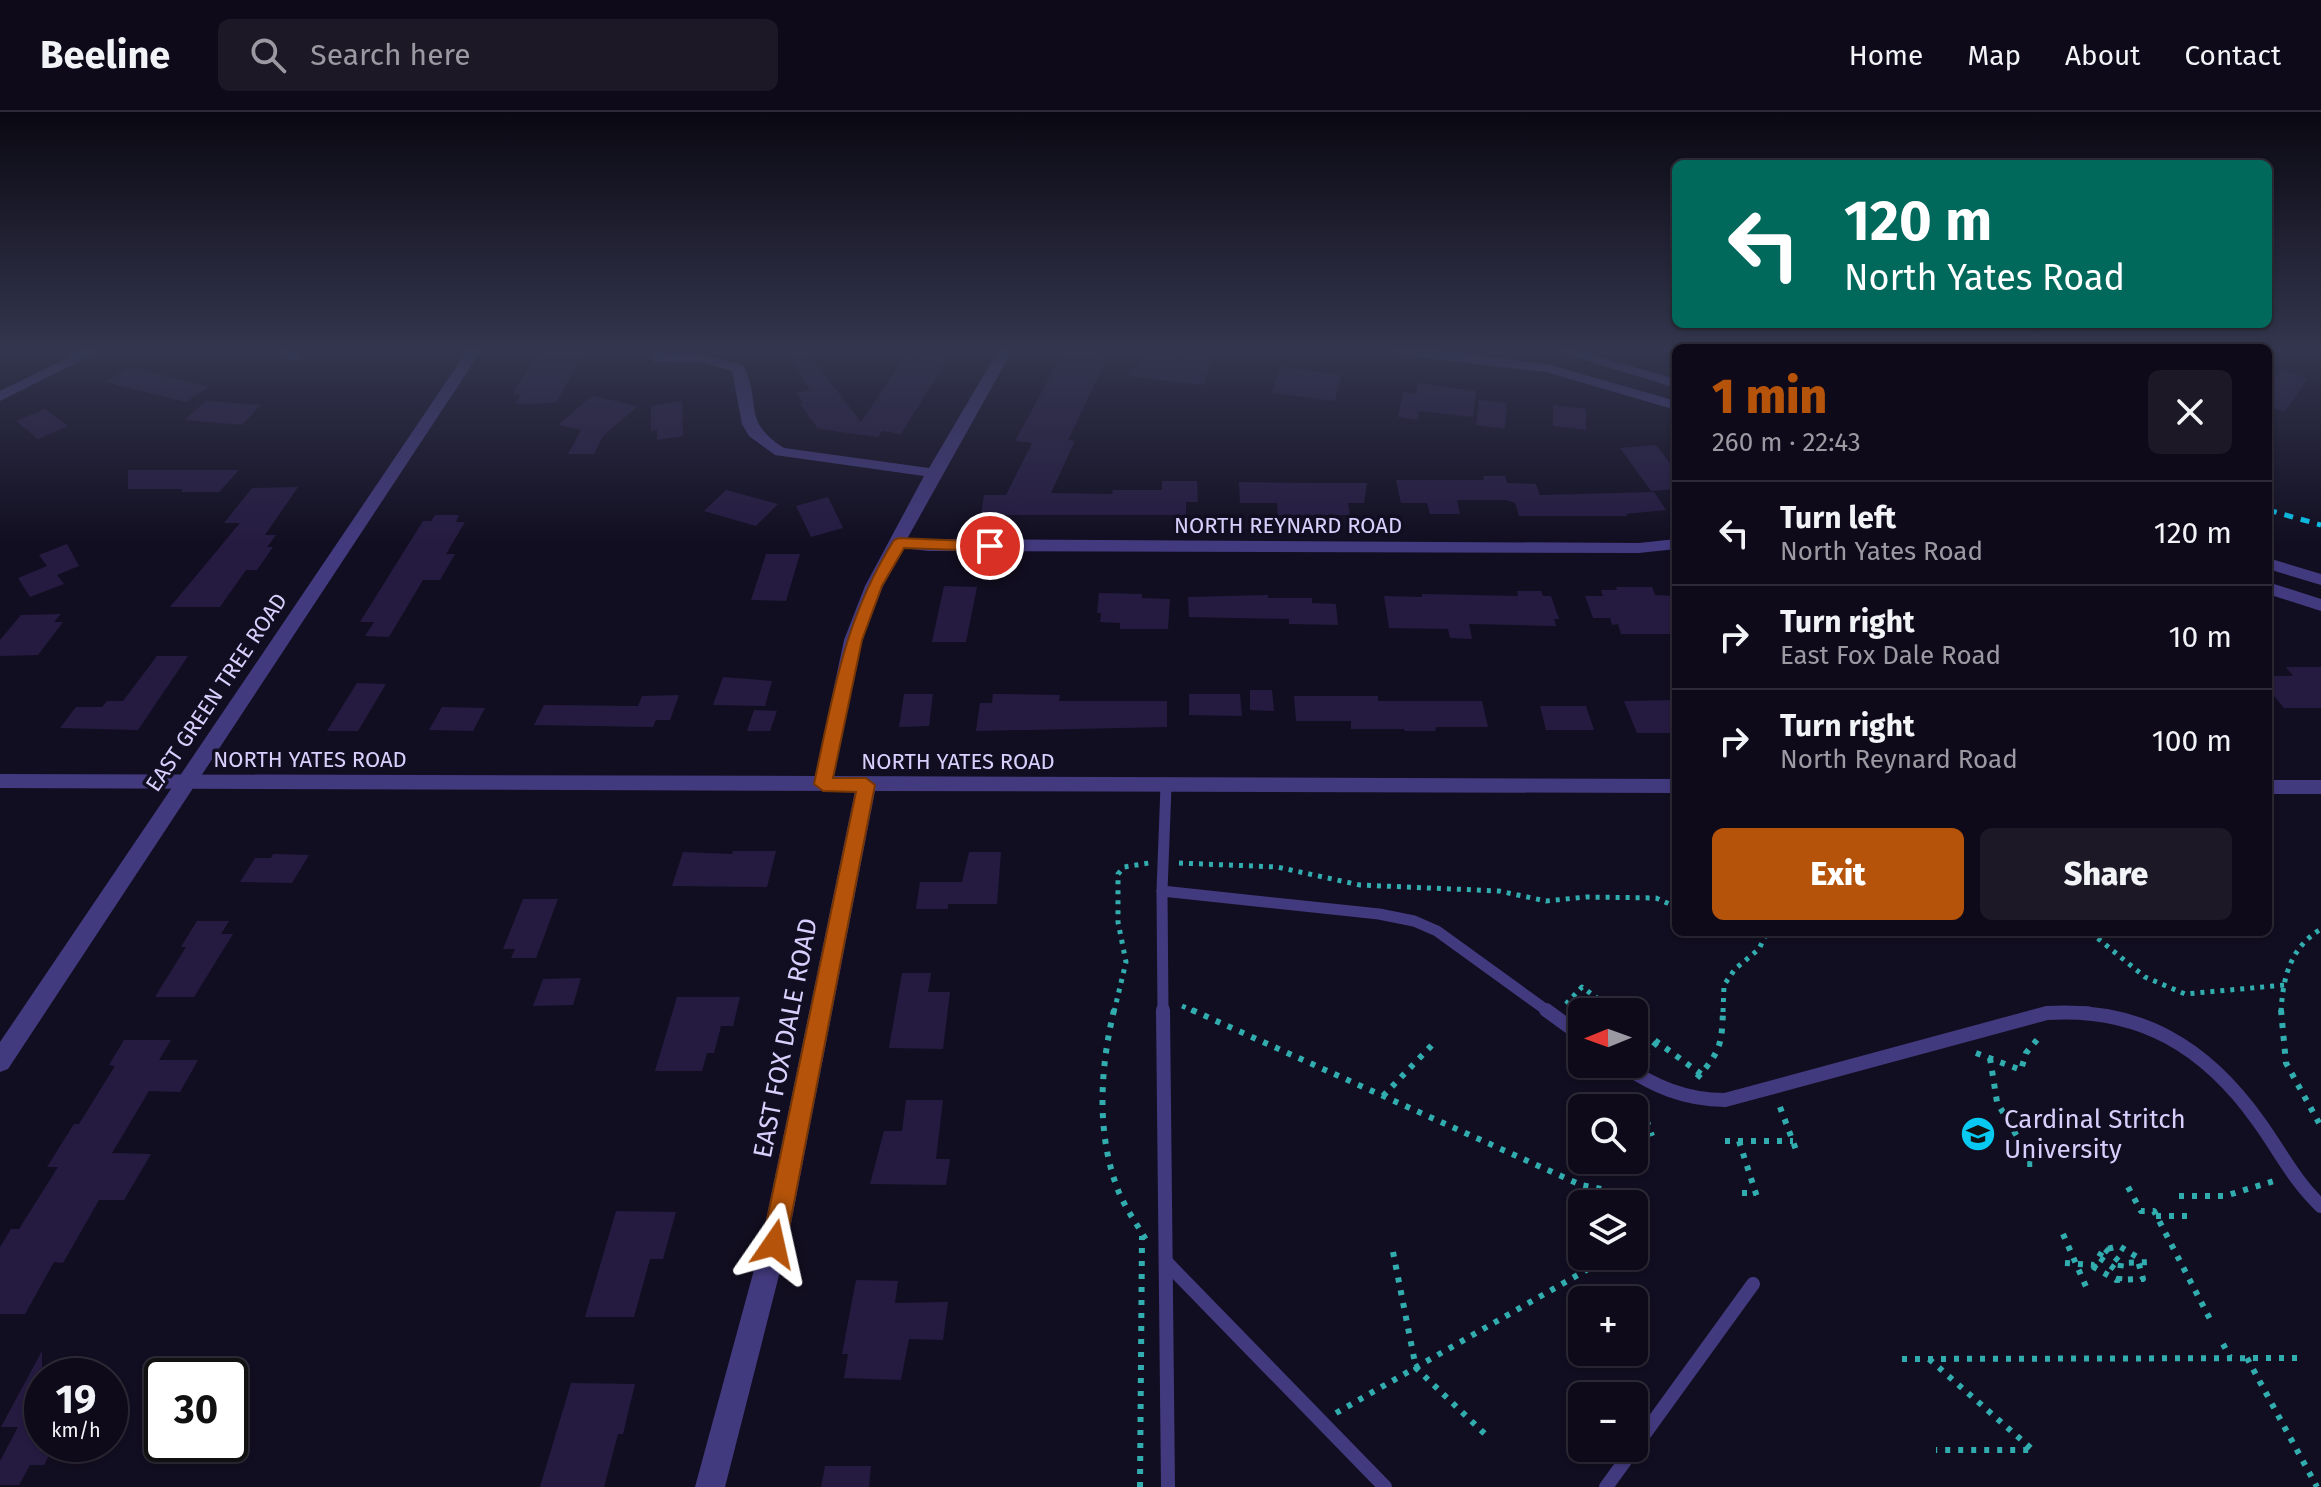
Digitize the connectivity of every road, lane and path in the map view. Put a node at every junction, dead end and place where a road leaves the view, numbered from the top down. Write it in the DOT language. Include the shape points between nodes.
graph roads {
  1 [pos="431,415"];
  2 [pos="746,415"];
  3 [pos="968,415"];
  4 [pos="934,473"];
  5 [pos="899,543"];
  6 [pos="1672,544"];
  7 [pos="2272,564"];
  8 [pos="2321,580"];
  9 [pos="2272,589"];
  10 [pos="2321,605"];
  11 [pos="0,781"];
  12 [pos="184,782"];
  13 [pos="823,784"];
  14 [pos="866,785"];
  15 [pos="1166,786"];
  16 [pos="1672,786"];
  17 [pos="2272,787"];
  18 [pos="2321,787"];
  19 [pos="1163,863"];
  20 [pos="1162,891"];
  21 [pos="1672,905"];
  22 [pos="2321,929"];
  23 [pos="1765,936"];
  24 [pos="2094,936"];
  25 [pos="2285,985"];
  26 [pos="1163,997"];
  27 [pos="1571,998"];
  28 [pos="1597,998"];
  29 [pos="1568,1002"];
  30 [pos="1554,1016"];
  31 [pos="1568,1026"];
  32 [pos="2052,1030"];
  33 [pos="1648,1035"];
  34 [pos="1433,1044"];
  35 [pos="1966,1054"];
  36 [pos="1990,1057"];
  37 [pos="0,1062"];
  38 [pos="1700,1074"];
  39 [pos="1641,1078"];
  40 [pos="1636,1092"];
  41 [pos="1640,1094"];
  42 [pos="1383,1096"];
  43 [pos="1681,1096"];
  44 [pos="1736,1098"];
  45 [pos="1796,1103"];
  46 [pos="1780,1107"];
  47 [pos="1769,1110"];
  48 [pos="2319,1123"];
  49 [pos="1725,1141"];
  50 [pos="1739,1141"];
  51 [pos="1793,1141"];
  52 [pos="1798,1155"];
  53 [pos="2020,1164"];
  54 [pos="2269,1168"];
  55 [pos="2264,1184"];
  56 [pos="2279,1185"];
  57 [pos="2128,1187"];
  58 [pos="1606,1190"];
  59 [pos="1742,1193"];
  60 [pos="2179,1196"];
  61 [pos="2321,1206"];
  62 [pos="2156,1216"];
  63 [pos="2189,1216"];
  64 [pos="2063,1234"];
  65 [pos="1142,1235"];
  66 [pos="2105,1249"];
  67 [pos="1393,1252"];
  68 [pos="2100,1258"];
  69 [pos="2140,1262"];
  70 [pos="2152,1262"];
  71 [pos="1167,1263"];
  72 [pos="2065,1263"];
  73 [pos="2121,1263"];
  74 [pos="2077,1264"];
  75 [pos="2092,1266"];
  76 [pos="1587,1270"];
  77 [pos="2119,1272"];
  78 [pos="2119,1281"];
  79 [pos="1753,1284"];
  80 [pos="2087,1289"];
  81 [pos="2212,1323"];
  82 [pos="2223,1344"];
  83 [pos="2230,1357"];
  84 [pos="1927,1358"];
  85 [pos="2247,1358"];
  86 [pos="2300,1358"];
  87 [pos="1902,1359"];
  88 [pos="1416,1368"];
  89 [pos="1322,1422"];
  90 [pos="1486,1435"];
  91 [pos="1936,1450"];
  92 [pos="710,1487"];
  93 [pos="1140,1487"];
  94 [pos="1168,1487"];
  95 [pos="1385,1487"];
  96 [pos="1606,1487"];
  97 [pos="2317,1487"];
  1 -- 12 [label="street, EAST GREEN TREE ROAD"];
  2 -- 4 [label="street" via="757,440 780,452"];
  3 -- 4 [label="street"];
  4 -- 5 [label="street"];
  5 -- 6 [label="street, NORTH REYNARD ROAD"];
  5 -- 13 [label="street" via="874,586 853,640"];
  7 -- 8 [label="street"];
  9 -- 10 [label="street"];
  11 -- 12 [label="street, NORTH YATES ROAD"];
  12 -- 13 [label="street, NORTH YATES ROAD"];
  12 -- 37 [label="street, EAST GREEN TREE ROAD"];
  13 -- 14 [label="street, NORTH YATES ROAD"];
  14 -- 15 [label="street, NORTH YATES ROAD"];
  14 -- 92 [label="street, EAST FOX DALE ROAD" via="774,1244"];
  15 -- 16 [label="street, NORTH YATES ROAD"];
  15 -- 19 [label="lane"];
  17 -- 18 [label="street"];
  19 -- 20 [label="lane"];
  19 -- 21 [label="path" via="1277,867 1360,885 1499,891 1546,901 1656,898"];
  19 -- 65 [label="path" via="1135,863 1118,874 1118,922 1126,962 1102,1079 1108,1157 1119,1193"];
  20 -- 26 [label="lane"];
  20 -- 30 [label="lane" via="1414,921 1437,931"];
  22 -- 25 [label="path" via="2301,943"];
  23 -- 38 [label="path" via="1724,985 1722,1043"];
  24 -- 25 [label="path" via="2122,961 2169,990 2185,994"];
  25 -- 48 [label="path" via="2282,1046"];
  26 -- 42 [label="path"];
  26 -- 71 [label="lane"];
  27 -- 28 [label="path" via="1582,987"];
  29 -- 30 [label="path"];
  30 -- 31 [label="lane"];
  32 -- 36 [label="path" via="2031,1045 2021,1070"];
  33 -- 38 [label="path"];
  34 -- 42 [label="path"];
  35 -- 36 [label="path"];
  36 -- 53 [label="path" via="1997,1102 2033,1164"];
  38 -- 43 [label="path"];
  38 -- 44 [label="path"];
  39 -- 43 [label="lane"];
  40 -- 41 [label="path"];
  42 -- 58 [label="path" via="1581,1185"];
  43 -- 44 [label="lane"];
  44 -- 61 [label="lane" via="2047,1013 2114,1015 2161,1032 2214,1067"];
  45 -- 46 [label="path"];
  46 -- 47 [label="path"];
  46 -- 51 [label="path"];
  49 -- 50 [label="path"];
  50 -- 51 [label="path"];
  50 -- 59 [label="path" via="1756,1195"];
  51 -- 52 [label="path"];
  54 -- 56 [label="path"];
  55 -- 60 [label="path" via="2225,1196"];
  57 -- 62 [label="path" via="2141,1211 2154,1211"];
  62 -- 63 [label="path"];
  62 -- 81 [label="path"];
  64 -- 74 [label="path"];
  65 -- 71 [label="path"];
  65 -- 93 [label="path"];
  66 -- 68 [label="path"];
  66 -- 69 [label="path" via="2121,1247"];
  66 -- 73 [label="path"];
  67 -- 88 [label="path"];
  68 -- 75 [label="path"];
  68 -- 77 [label="path"];
  69 -- 70 [label="path"];
  69 -- 73 [label="path"];
  69 -- 78 [label="path" via="2143,1279"];
  71 -- 89 [label="lane"];
  71 -- 94 [label="lane"];
  72 -- 74 [label="path"];
  73 -- 77 [label="path"];
  74 -- 75 [label="path"];
  74 -- 80 [label="path"];
  75 -- 78 [label="path"];
  76 -- 88 [label="path"];
  77 -- 78 [label="path"];
  79 -- 96 [label="lane"];
  82 -- 83 [label="path"];
  83 -- 84 [label="path"];
  83 -- 85 [label="path"];
  84 -- 87 [label="path"];
  84 -- 91 [label="path" via="2033,1450"];
  85 -- 86 [label="path"];
  85 -- 97 [label="path"];
  88 -- 89 [label="path"];
  88 -- 90 [label="path"];
  89 -- 95 [label="lane"];
}
